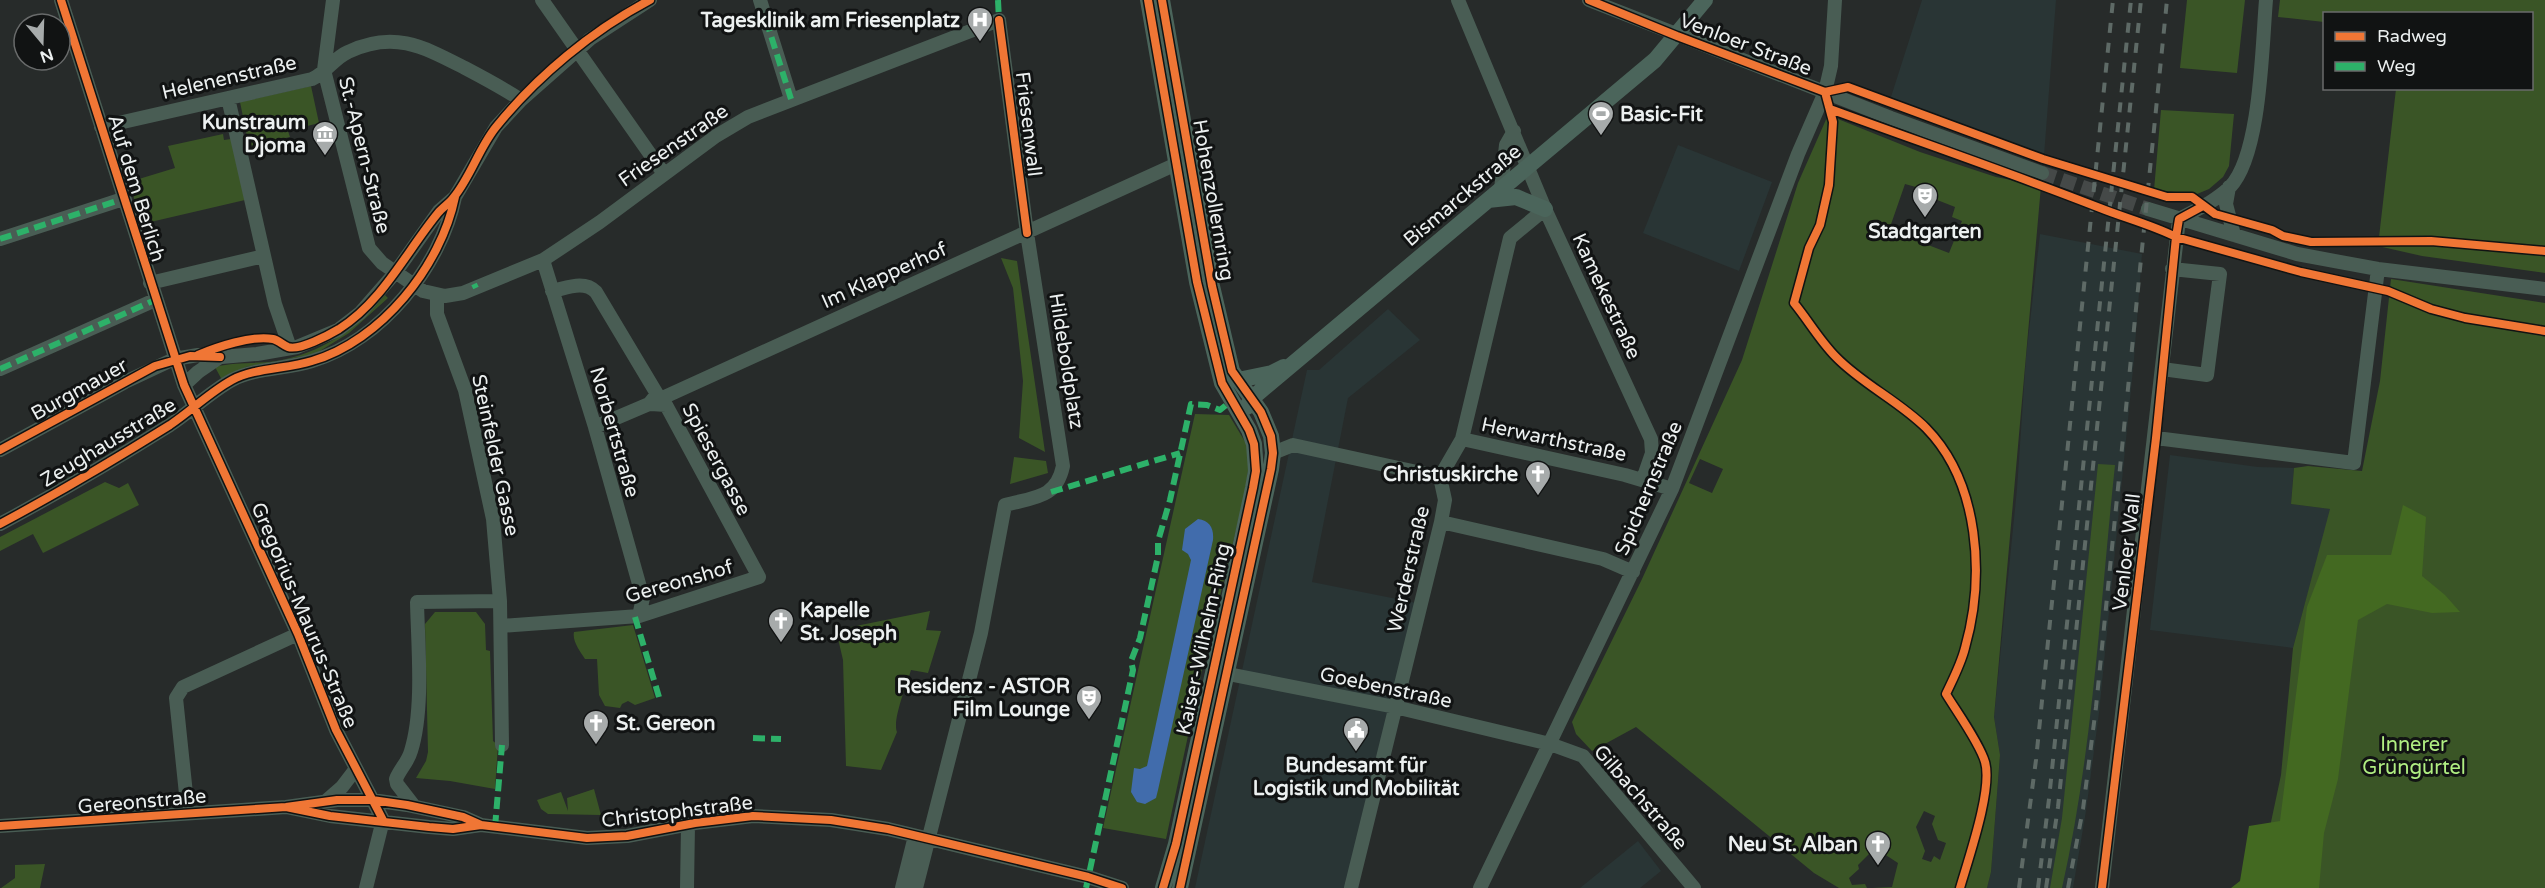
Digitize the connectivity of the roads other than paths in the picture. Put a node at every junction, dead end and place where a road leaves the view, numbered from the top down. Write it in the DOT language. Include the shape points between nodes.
graph roads {
  1 [pos="61,0"];
  2 [pos="333,0"];
  3 [pos="542,0"];
  4 [pos="650,0"];
  5 [pos="760,0"];
  6 [pos="1148,0"];
  7 [pos="1162,0"];
  8 [pos="1458,0"];
  9 [pos="1589,0"];
  10 [pos="1706,0"];
  11 [pos="1834,0"];
  12 [pos="2266,0"];
  13 [pos="999,20"];
  14 [pos="1677,36"];
  15 [pos="576,51"];
  16 [pos="324,70"];
  17 [pos="1825,92"];
  18 [pos="228,98"];
  19 [pos="791,99"];
  20 [pos="521,100"];
  21 [pos="101,127"];
  22 [pos="1514,131"];
  23 [pos="1183,161"];
  24 [pos="1528,166"];
  25 [pos="2042,173"];
  26 [pos="664,174"];
  27 [pos="2229,187"];
  28 [pos="1501,189"];
  29 [pos="454,196"];
  30 [pos="123,199"];
  31 [pos="1488,200"];
  32 [pos="1545,209"];
  33 [pos="2148,209"];
  34 [pos="2179,219"];
  35 [pos="1027,233"];
  36 [pos="2234,235"];
  37 [pos="0,239"];
  38 [pos="264,256"];
  39 [pos="543,260"];
  40 [pos="2172,268"];
  41 [pos="2378,269"];
  42 [pos="396,273"];
  43 [pos="150,283"];
  44 [pos="414,285"];
  45 [pos="2545,289"];
  46 [pos="552,291"];
  47 [pos="437,295"];
  48 [pos="155,300"];
  49 [pos="290,348"];
  50 [pos="220,357"];
  51 [pos="1300,358"];
  52 [pos="174,359"];
  53 [pos="0,369"];
  54 [pos="2162,369"];
  55 [pos="1238,380"];
  56 [pos="184,386"];
  57 [pos="1231,401"];
  58 [pos="649,404"];
  59 [pos="1256,405"];
  60 [pos="194,409"];
  61 [pos="1242,417"];
  62 [pos="595,427"];
  63 [pos="2156,438"];
  64 [pos="1462,439"];
  65 [pos="0,450"];
  66 [pos="1273,453"];
  67 [pos="1440,477"];
  68 [pos="1643,479"];
  69 [pos="1672,489"];
  70 [pos="1441,522"];
  71 [pos="0,524"];
  72 [pos="1633,572"];
  73 [pos="759,577"];
  74 [pos="500,601"];
  75 [pos="639,616"];
  76 [pos="501,626"];
  77 [pos="298,634"];
  78 [pos="1219,672"];
  79 [pos="1395,707"];
  80 [pos="1550,744"];
  81 [pos="502,745"];
  82 [pos="355,770"];
  83 [pos="372,800"];
  84 [pos="326,802"];
  85 [pos="414,806"];
  86 [pos="286,807"];
  87 [pos="188,813"];
  88 [pos="383,820"];
  89 [pos="481,825"];
  90 [pos="688,825"];
  91 [pos="0,826"];
  92 [pos="921,838"];
  93 [pos="366,888"];
  94 [pos="687,888"];
  95 [pos="902,888"];
  96 [pos="916,888"];
  97 [pos="1122,888"];
  98 [pos="1162,888"];
  99 [pos="1180,888"];
  100 [pos="1351,888"];
  101 [pos="1480,888"];
  102 [pos="1694,888"];
  103 [pos="2102,888"];
  1 -- 21 [label="street, Auf dem Berlich"];
  2 -- 16 [label="street, St.-Apern-Straße"];
  3 -- 15 [label="street"];
  4 -- 15 [label="street"];
  5 -- 19 [label="street"];
  6 -- 23 [label="main road, Hohenzollernring"];
  7 -- 23 [label="main road, Hohenzollernring"];
  8 -- 22 [label="street, Kamekestraße"];
  9 -- 14 [label="street, Venloer Straße"];
  10 -- 14 [label="main road, Bismarckstraße"];
  11 -- 17 [label="street, Spichernstraße" via="1831,66"];
  12 -- 27 [label="street" via="2252,136 2246,160"];
  13 -- 19 [label="street, Friesenstraße"];
  13 -- 35 [label="street, Friesenwall"];
  14 -- 17 [label="street, Venloer Straße"];
  14 -- 24 [label="main road, Bismarckstraße" via="1655,60"];
  15 -- 20 [label="street"];
  15 -- 26 [label="street"];
  16 -- 18 [label="street, Helenenstraße" via="312,79"];
  16 -- 20 [label="street, Helenenstraße" via="346,52 395,41 420,46"];
  16 -- 42 [label="street, St.-Apern-Straße" via="369,248"];
  17 -- 25 [label="street, Venloer Straße"];
  17 -- 69 [label="street, Spichernstraße"];
  18 -- 21 [label="street, Helenenstraße"];
  18 -- 38 [label="street"];
  19 -- 26 [label="street, Friesenstraße" via="716,135"];
  20 -- 29 [label="street" via="496,127"];
  21 -- 30 [label="street, Auf dem Berlich"];
  22 -- 24 [label="street, Kamekestraße"];
  22 -- 28 [label="street" via="1506,145"];
  23 -- 35 [label="street, Im Klapperhof"];
  23 -- 55 [label="main road, Hohenzollernring" via="1232,371"];
  23 -- 57 [label="main road, Hohenzollernring" via="1197,282 1217,364"];
  24 -- 28 [label="main road, Bismarckstraße"];
  24 -- 32 [label="street, Kamekestraße"];
  26 -- 39 [label="street, Friesenstraße"];
  27 -- 34 [label="street"];
  27 -- 36 [label="street" via="2226,204"];
  28 -- 31 [label="main road, Bismarckstraße"];
  29 -- 42 [label="street"];
  29 -- 44 [label="street, Zeughausstraße" via="451,216"];
  30 -- 37 [label="street"];
  30 -- 43 [label="street, Auf dem Berlich"];
  31 -- 32 [label="main road" via="1516,197"];
  31 -- 51 [label="main road, Bismarckstraße"];
  32 -- 64 [label="street" via="1510,238"];
  32 -- 68 [label="street, Kamekestraße" via="1651,439 1652,453"];
  33 -- 34 [label="street"];
  34 -- 36 [label="street"];
  34 -- 40 [label="street, Venloer Wall"];
  35 -- 58 [label="street, Im Klapperhof"];
  35 -- 92 [label="street, Hildeboldplatz" via="1063,466 1058,484 1051,492 1005,505 981,633"];
  36 -- 41 [label="street" via="2297,254"];
  38 -- 43 [label="street"];
  38 -- 49 [label="street"];
  39 -- 46 [label="street, Norbertstraße"];
  39 -- 47 [label="street, Friesenstraße" via="463,293"];
  40 -- 54 [label="street, Venloer Wall"];
  40 -- 54 [label="street" via="2220,274 2207,375"];
  41 -- 45 [label="street"];
  41 -- 63 [label="street" via="2354,463"];
  42 -- 44 [label="street, St.-Apern-Straße"];
  42 -- 49 [label="street" via="350,322 326,337"];
  43 -- 48 [label="street, Auf dem Berlich"];
  44 -- 47 [label="street"];
  44 -- 60 [label="street, Zeughausstraße" via="378,326 349,346 297,366 241,376"];
  46 -- 58 [label="street, Spiesergasse" via="581,285 596,292 657,394"];
  46 -- 62 [label="street, Norbertstraße"];
  47 -- 74 [label="street, Steinfelder Gasse" via="437,314 465,390 493,519"];
  48 -- 52 [label="street, Auf dem Berlich"];
  48 -- 53 [label="street"];
  49 -- 50 [label="street"];
  50 -- 52 [label="street"];
  50 -- 56 [label="street"];
  51 -- 55 [label="main road" via="1272,373"];
  51 -- 59 [label="main road, Bismarckstraße"];
  52 -- 56 [label="street, Auf dem Berlich"];
  52 -- 65 [label="street, Burgmauer"];
  54 -- 63 [label="street, Venloer Wall"];
  55 -- 59 [label="main road, Hohenzollernring"];
  56 -- 60 [label="street, Gregorius-Maurus-Straße"];
  57 -- 61 [label="main road, Kaiser-Wilhelm-Ring"];
  58 -- 62 [label="street, Im Klapperhof"];
  58 -- 73 [label="street, Spiesergasse" via="666,405"];
  59 -- 61 [label="main road, Bismarckstraße"];
  59 -- 66 [label="main road, Kaiser-Wilhelm-Ring" via="1271,436"];
  60 -- 71 [label="street, Zeughausstraße"];
  60 -- 77 [label="street, Gregorius-Maurus-Straße"];
  61 -- 78 [label="main road, Kaiser-Wilhelm-Ring" via="1254,444 1256,471"];
  62 -- 75 [label="street, Norbertstraße" via="643,598"];
  63 -- 103 [label="street, Venloer Wall"];
  64 -- 67 [label="street"];
  64 -- 68 [label="street, Herwarthstraße"];
  66 -- 67 [label="street" via="1293,446"];
  66 -- 78 [label="main road, Kaiser-Wilhelm-Ring"];
  67 -- 70 [label="street, Werderstraße" via="1445,500"];
  68 -- 69 [label="street, Herwarthstraße"];
  69 -- 72 [label="street, Spichernstraße"];
  70 -- 72 [label="street" via="1603,559"];
  70 -- 79 [label="street, Werderstraße"];
  72 -- 80 [label="street, Spichernstraße"];
  73 -- 75 [label="street, Gereonshof"];
  74 -- 76 [label="street, Steinfelder Gasse"];
  74 -- 85 [label="street" via="417,602 414,740 396,779"];
  75 -- 76 [label="street, Gereonshof"];
  76 -- 81 [label="street, Steinfelder Gasse"];
  77 -- 82 [label="street, Gregorius-Maurus-Straße"];
  77 -- 87 [label="street" via="183,687 176,698"];
  78 -- 79 [label="street, Goebenstraße"];
  78 -- 98 [label="main road, Kaiser-Wilhelm-Ring"];
  78 -- 99 [label="main road, Kaiser-Wilhelm-Ring"];
  79 -- 80 [label="street, Goebenstraße"];
  79 -- 100 [label="street, Werderstraße"];
  80 -- 101 [label="street, Spichernstraße"];
  80 -- 102 [label="street, Gilbachstraße" via="1583,756"];
  82 -- 83 [label="street, Gregorius-Maurus-Straße"];
  82 -- 84 [label="street"];
  83 -- 84 [label="street, Gereonstraße"];
  83 -- 85 [label="street, Gereonstraße"];
  83 -- 88 [label="street"];
  84 -- 86 [label="street, Gereonstraße"];
  85 -- 89 [label="street, Gereonstraße" via="468,818"];
  86 -- 87 [label="street, Gereonstraße"];
  86 -- 88 [label="street, Gereonstraße" via="330,816"];
  87 -- 91 [label="street, Gereonstraße"];
  88 -- 89 [label="street, Gereonstraße" via="453,829"];
  88 -- 93 [label="street"];
  89 -- 90 [label="street, Christophstraße" via="587,838 627,836"];
  90 -- 92 [label="street, Christophstraße" via="753,816 794,817 879,827"];
  90 -- 94 [label="street"];
  92 -- 95 [label="street"];
  92 -- 96 [label="street"];
  92 -- 97 [label="street, Christophstraße"];
}
